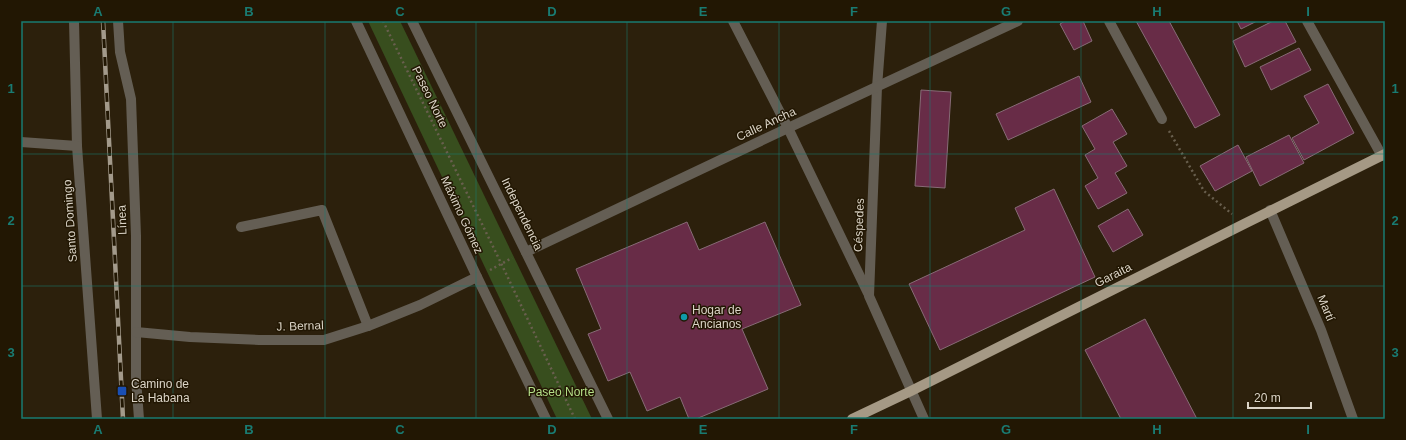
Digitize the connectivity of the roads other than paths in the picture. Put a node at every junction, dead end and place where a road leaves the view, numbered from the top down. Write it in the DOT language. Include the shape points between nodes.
graph roads {
  1 [pos="74,21"];
  2 [pos="118,21"];
  3 [pos="356,21"];
  4 [pos="412,21"];
  5 [pos="733,21"];
  6 [pos="882,21"];
  7 [pos="1018,21"];
  8 [pos="1109,21"];
  9 [pos="1307,21"];
  10 [pos="877,87"];
  11 [pos="1162,119"];
  12 [pos="788,128"];
  13 [pos="21,142"];
  14 [pos="77,146"];
  15 [pos="1384,155"];
  16 [pos="1270,210"];
  17 [pos="241,227"];
  18 [pos="526,252"];
  19 [pos="477,277"];
  20 [pos="869,296"];
  21 [pos="368,326"];
  22 [pos="136,332"];
  23 [pos="911,391"];
  24 [pos="98,419"];
  25 [pos="139,419"];
  26 [pos="546,419"];
  27 [pos="608,419"];
  28 [pos="852,419"];
  29 [pos="924,419"];
  30 [pos="1353,419"];
  1 -- 14 [label="street, Santo Domingo"];
  2 -- 22 [label="street, Línea" via="120,52 131,98 136,236"];
  3 -- 19 [label="street, Máximo Gómez"];
  4 -- 18 [label="street, Independencia"];
  5 -- 12 [label="street"];
  6 -- 10 [label="street, Céspedes"];
  7 -- 10 [label="street, Calle Ancha"];
  8 -- 11 [label="street"];
  9 -- 15 [label="street"];
  10 -- 12 [label="street, Calle Ancha"];
  10 -- 20 [label="street, Céspedes"];
  12 -- 18 [label="street, Calle Ancha"];
  12 -- 20 [label="street"];
  13 -- 14 [label="street"];
  14 -- 24 [label="street, Santo Domingo"];
  15 -- 16 [label="main road, Garaita"];
  16 -- 23 [label="main road, Garaita"];
  16 -- 30 [label="street, Martí" via="1322,330"];
  17 -- 21 [label="street" via="322,210"];
  18 -- 27 [label="street, Independencia"];
  19 -- 21 [label="street, J. Bernal" via="420,305"];
  19 -- 26 [label="street, Máximo Gómez"];
  20 -- 23 [label="street, Céspedes"];
  21 -- 22 [label="street, J. Bernal" via="324,340 259,340"];
  22 -- 25 [label="street, Línea"];
  23 -- 28 [label="main road, Garaita"];
  23 -- 29 [label="street, Céspedes"];
}
